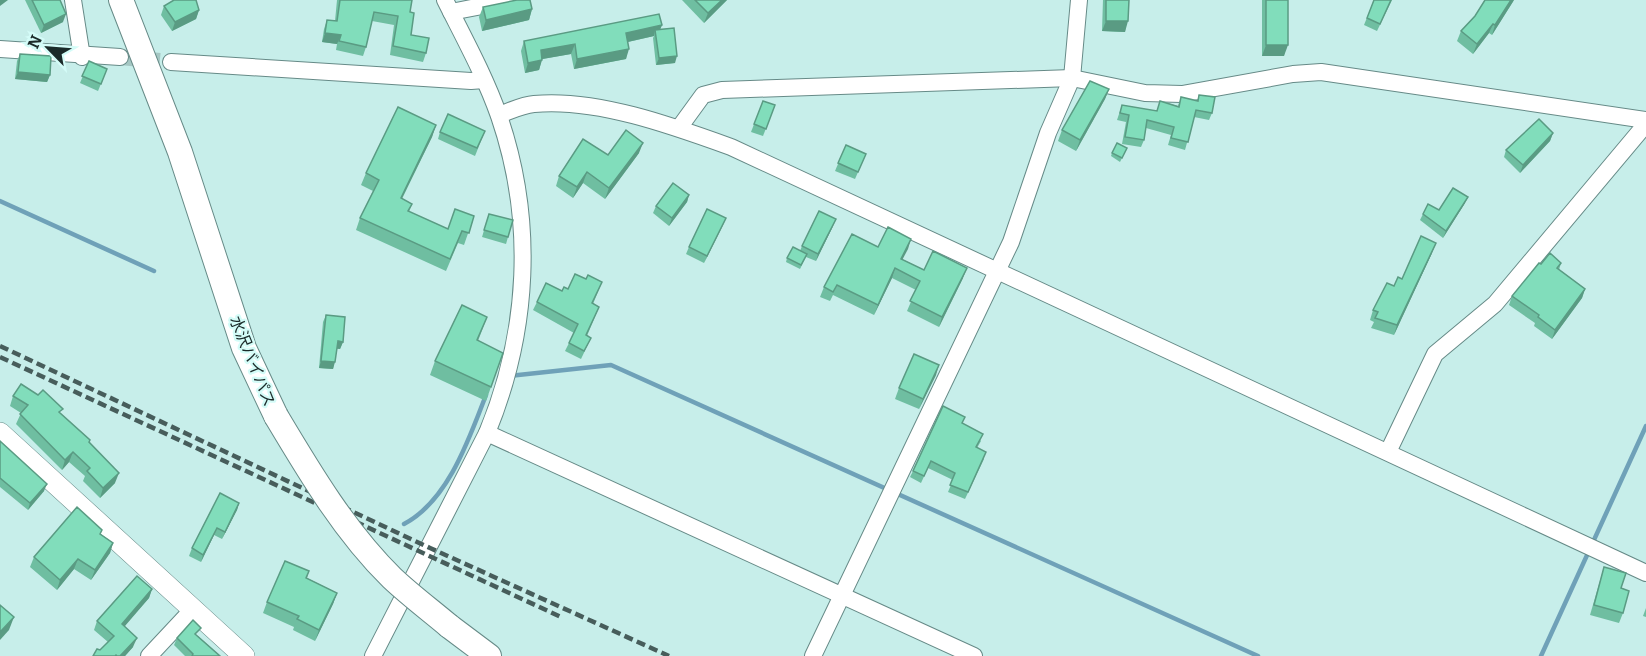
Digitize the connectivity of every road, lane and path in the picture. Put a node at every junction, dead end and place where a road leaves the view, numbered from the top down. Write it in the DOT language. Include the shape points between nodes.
graph roads {
  1 [pos="73,0"];
  2 [pos="121,0"];
  3 [pos="513,0"];
  4 [pos="1079,0"];
  5 [pos="448,6"];
  6 [pos="0,49"];
  7 [pos="82,57"];
  8 [pos="120,57"];
  9 [pos="171,62"];
  10 [pos="1072,78"];
  11 [pos="484,80"];
  12 [pos="499,115"];
  13 [pos="1646,122"];
  14 [pos="679,128"];
  15 [pos="999,271"];
  16 [pos="0,433"];
  17 [pos="487,433"];
  18 [pos="1388,452"];
  19 [pos="1646,573"];
  20 [pos="841,596"];
  21 [pos="193,609"];
  22 [pos="148,656"];
  23 [pos="244,656"];
  24 [pos="373,656"];
  25 [pos="489,656"];
  26 [pos="813,656"];
  27 [pos="974,656"];
  1 -- 7 [label="street"];
  2 -- 25 [label="highway, 水沢バイパス, bridge" via="180,152 244,348 276,416 312,477 392,578"];
  3 -- 5 [label="street"];
  4 -- 10 [label="street"];
  5 -- 11 [label="street"];
  6 -- 7 [label="street"];
  7 -- 8 [label="street"];
  9 -- 11 [label="street"];
  10 -- 13 [label="street" via="1145,93 1182,94 1322,72"];
  10 -- 14 [label="street" via="722,90 703,95"];
  10 -- 15 [label="street"];
  11 -- 12 [label="street"];
  12 -- 14 [label="street" via="531,104 549,104 643,117"];
  12 -- 17 [label="street" via="517,182 524,253 518,329 509,371"];
  13 -- 18 [label="street" via="1496,304 1435,354"];
  14 -- 15 [label="street" via="731,147"];
  15 -- 18 [label="street"];
  15 -- 20 [label="street"];
  16 -- 21 [label="main road"];
  17 -- 20 [label="street"];
  17 -- 24 [label="street"];
  18 -- 19 [label="street"];
  20 -- 26 [label="street"];
  20 -- 27 [label="street"];
  21 -- 22 [label="street"];
  21 -- 23 [label="main road"];
}
